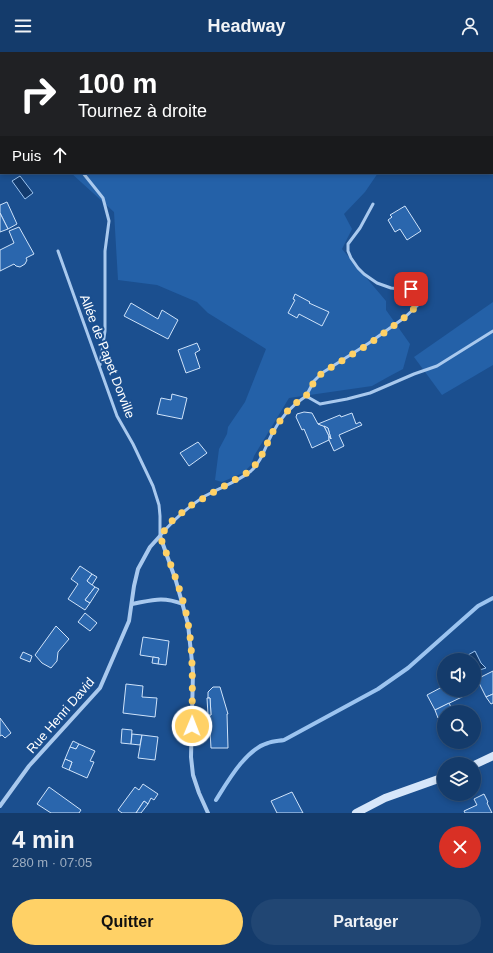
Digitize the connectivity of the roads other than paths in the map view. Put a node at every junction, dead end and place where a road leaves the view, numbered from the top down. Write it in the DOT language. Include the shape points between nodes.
graph roads {
  1 [pos="84,174"];
  2 [pos="373,204"];
  3 [pos="58,251"];
  4 [pos="493,331"];
  5 [pos="99,366"];
  6 [pos="306,396"];
  7 [pos="160,536"];
  8 [pos="132,604"];
  9 [pos="183,604"];
  10 [pos="493,756"];
  11 [pos="481,762"];
  12 [pos="437,779"];
  13 [pos="0,806"];
  14 [pos="208,813"];
  15 [pos="356,813"];
  1 -- 5 [label="lane" via="103,198 109,221 105,331"];
  2 -- 6 [label="lane" via="348,244 351,258 364,274 377,283 391,288 418,291 421,298 419,304 369,344 322,373"];
  3 -- 5 [label="lane, Allée de Papet Dorville"];
  4 -- 6 [label="lane" via="437,366 370,393 320,404"];
  5 -- 7 [label="lane, Allée de Papet Dorville" via="117,416 153,486 159,505"];
  6 -- 7 [label="lane" via="284,415 260,459 250,471 190,506 172,521"];
  7 -- 8 [label="street, Rue Henri David" via="150,547 138,569"];
  7 -- 9 [label="street"];
  8 -- 9 [label="street" via="155,599"];
  8 -- 13 [label="street, Rue Henri David" via="129,621 100,688 30,766"];
  9 -- 14 [label="street" via="188,624 193,672 193,775"];
  10 -- 11 [label="main road"];
  12 -- 15 [label="main road" via="385,798"];
}
